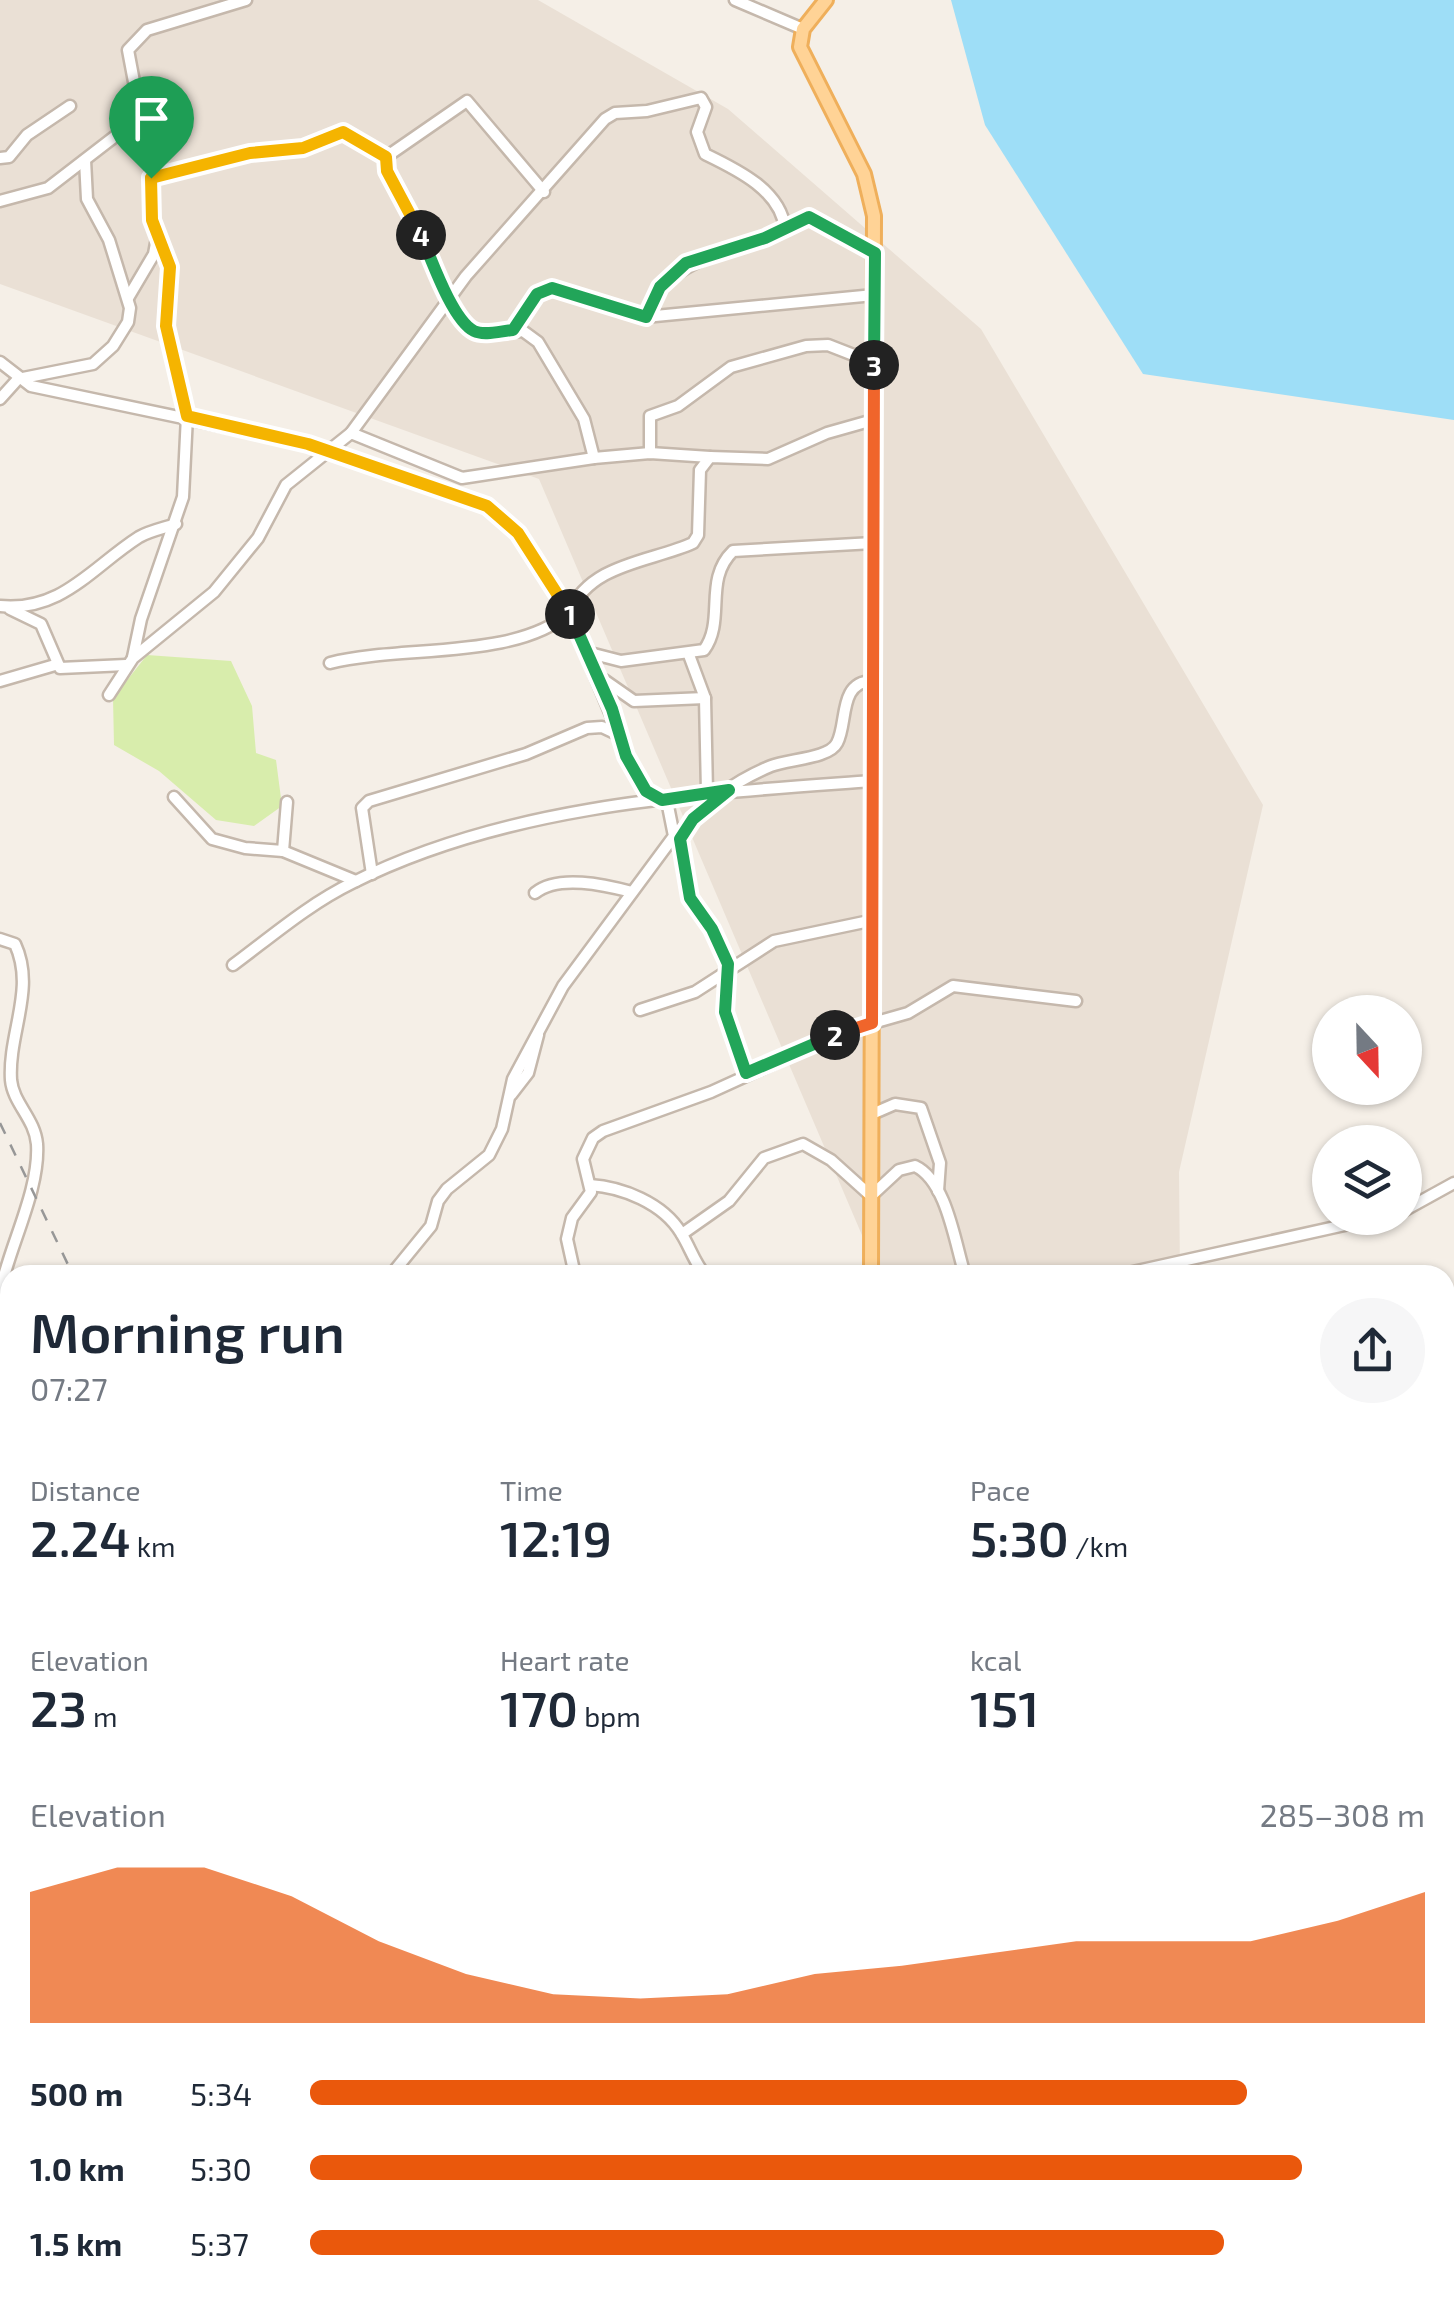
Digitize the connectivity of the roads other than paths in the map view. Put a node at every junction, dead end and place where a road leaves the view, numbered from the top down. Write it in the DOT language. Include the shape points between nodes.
graph roads {
  1 [pos="246,0"];
  2 [pos="735,0"];
  3 [pos="826,0"];
  4 [pos="803,29"];
  5 [pos="70,106"];
  6 [pos="136,118"];
  7 [pos="386,157"];
  8 [pos="0,158"];
  9 [pos="84,160"];
  10 [pos="151,178"];
  11 [pos="544,192"];
  12 [pos="0,200"];
  13 [pos="785,229"];
  14 [pos="157,237"];
  15 [pos="875,253"];
  16 [pos="874,295"];
  17 [pos="449,298"];
  18 [pos="128,300"];
  19 [pos="646,317"];
  20 [pos="513,330"];
  21 [pos="0,362"];
  22 [pos="874,363"];
  23 [pos="18,379"];
  24 [pos="0,399"];
  25 [pos="187,416"];
  26 [pos="873,420"];
  27 [pos="351,433"];
  28 [pos="325,450"];
  29 [pos="650,453"];
  30 [pos="710,457"];
  31 [pos="594,458"];
  32 [pos="176,524"];
  33 [pos="873,543"];
  34 [pos="2,606"];
  35 [pos="570,613"];
  36 [pos="586,651"];
  37 [pos="689,655"];
  38 [pos="130,662"];
  39 [pos="330,662"];
  40 [pos="55,665"];
  41 [pos="593,669"];
  42 [pos="0,681"];
  43 [pos="872,681"];
  44 [pos="109,695"];
  45 [pos="705,698"];
  46 [pos="620,735"];
  47 [pos="872,780"];
  48 [pos="729,790"];
  49 [pos="708,792"];
  50 [pos="174,797"];
  51 [pos="662,800"];
  52 [pos="287,802"];
  53 [pos="283,851"];
  54 [pos="372,874"];
  55 [pos="356,881"];
  56 [pos="632,892"];
  57 [pos="535,893"];
  58 [pos="874,920"];
  59 [pos="0,939"];
  60 [pos="233,964"];
  61 [pos="729,970"];
  62 [pos="1076,1001"];
  63 [pos="640,1010"];
  64 [pos="872,1023"];
  65 [pos="746,1073"];
  66 [pos="872,1114"];
  67 [pos="1454,1183"];
  68 [pos="590,1185"];
  69 [pos="938,1192"];
  70 [pos="871,1196"];
  71 [pos="1422,1201"];
  72 [pos="1312,1232"];
  73 [pos="682,1234"];
  74 [pos="8,1265"];
  75 [pos="399,1265"];
  76 [pos="572,1265"];
  77 [pos="699,1265"];
  78 [pos="871,1265"];
  79 [pos="963,1265"];
  80 [pos="1165,1265"];
  1 -- 6 [label="street" via="147,30 133,42 127,58"];
  2 -- 4 [label="street"];
  3 -- 4 [label="main road"];
  4 -- 15 [label="main road" via="800,47 809,71 870,192"];
  5 -- 8 [label="street"];
  6 -- 9 [label="street"];
  6 -- 10 [label="street"];
  7 -- 10 [label="street" via="343,132 303,148 250,153"];
  7 -- 11 [label="street" via="467,102"];
  7 -- 17 [label="street"];
  9 -- 12 [label="street" via="48,188"];
  9 -- 18 [label="street" via="87,199 110,240"];
  10 -- 14 [label="street"];
  11 -- 13 [label="street" via="610,115 701,98 706,107 697,132 705,154 767,194 782,210"];
  11 -- 17 [label="street"];
  13 -- 15 [label="street" via="812,217"];
  13 -- 19 [label="street" via="686,263 660,287"];
  14 -- 18 [label="street"];
  14 -- 25 [label="street" via="170,267 166,326"];
  15 -- 16 [label="main road"];
  16 -- 19 [label="street"];
  16 -- 22 [label="main road"];
  17 -- 20 [label="street" via="471,330"];
  17 -- 27 [label="street"];
  18 -- 23 [label="street" via="128,322 104,356 85,367"];
  19 -- 20 [label="street" via="552,288 537,294"];
  20 -- 31 [label="street" via="538,342 584,419"];
  21 -- 23 [label="street"];
  22 -- 26 [label="main road"];
  22 -- 29 [label="street" via="818,344 730,366 678,406 650,416"];
  23 -- 24 [label="street"];
  23 -- 25 [label="street"];
  25 -- 28 [label="street"];
  25 -- 32 [label="street"];
  26 -- 30 [label="street" via="768,459"];
  26 -- 33 [label="main road"];
  27 -- 28 [label="street"];
  27 -- 31 [label="street" via="462,478"];
  28 -- 35 [label="street" via="487,506 518,533"];
  28 -- 38 [label="street" via="286,485 258,538 214,592"];
  29 -- 30 [label="street"];
  29 -- 31 [label="street"];
  30 -- 35 [label="street" via="700,470 693,543 620,567 582,593"];
  32 -- 34 [label="street" via="138,538 61,596"];
  32 -- 38 [label="street"];
  33 -- 37 [label="street" via="733,551 717,575 711,641"];
  33 -- 43 [label="main road"];
  34 -- 40 [label="street" via="41,624"];
  35 -- 36 [label="street"];
  35 -- 39 [label="street" via="532,636"];
  36 -- 37 [label="street" via="621,661"];
  36 -- 41 [label="street"];
  37 -- 45 [label="street"];
  38 -- 40 [label="street"];
  38 -- 44 [label="street"];
  40 -- 42 [label="street"];
  41 -- 45 [label="street" via="634,700"];
  41 -- 46 [label="street"];
  43 -- 47 [label="main road"];
  43 -- 48 [label="street" via="852,692 830,750 786,760"];
  45 -- 49 [label="street"];
  46 -- 51 [label="street" via="639,783"];
  46 -- 54 [label="street" via="587,728 526,754 369,800 362,819"];
  47 -- 48 [label="street"];
  47 -- 58 [label="main road"];
  48 -- 49 [label="street"];
  48 -- 61 [label="street" via="680,839 690,898"];
  49 -- 51 [label="street"];
  50 -- 53 [label="street" via="212,839"];
  51 -- 54 [label="street" via="479,835"];
  51 -- 56 [label="street" via="672,814 674,836"];
  52 -- 53 [label="street"];
  53 -- 55 [label="street"];
  54 -- 55 [label="street"];
  55 -- 60 [label="street"];
  56 -- 57 [label="street" via="567,884"];
  56 -- 75 [label="street" via="563,986 507,1100 490,1155 447,1189 431,1226"];
  58 -- 61 [label="street" via="774,941"];
  58 -- 64 [label="main road"];
  59 -- 74 [label="street" via="15,944 20,957 24,992 11,1079 37,1142"];
  61 -- 63 [label="street" via="694,992"];
  61 -- 65 [label="street" via="725,1012"];
  62 -- 64 [label="street" via="960,986"];
  64 -- 65 [label="street"];
  64 -- 66 [label="main road"];
  65 -- 68 [label="street" via="603,1131 583,1160"];
  66 -- 69 [label="street" via="895,1104 920,1108 940,1162"];
  66 -- 70 [label="main road"];
  67 -- 71 [label="street"];
  68 -- 73 [label="street" via="639,1198"];
  68 -- 76 [label="street" via="567,1239"];
  69 -- 70 [label="street" via="925,1171 910,1166"];
  69 -- 79 [label="street"];
  70 -- 73 [label="street" via="820,1152 796,1145 764,1158 736,1194"];
  70 -- 78 [label="main road"];
  72 -- 80 [label="street"];
  73 -- 77 [label="street"];
}
